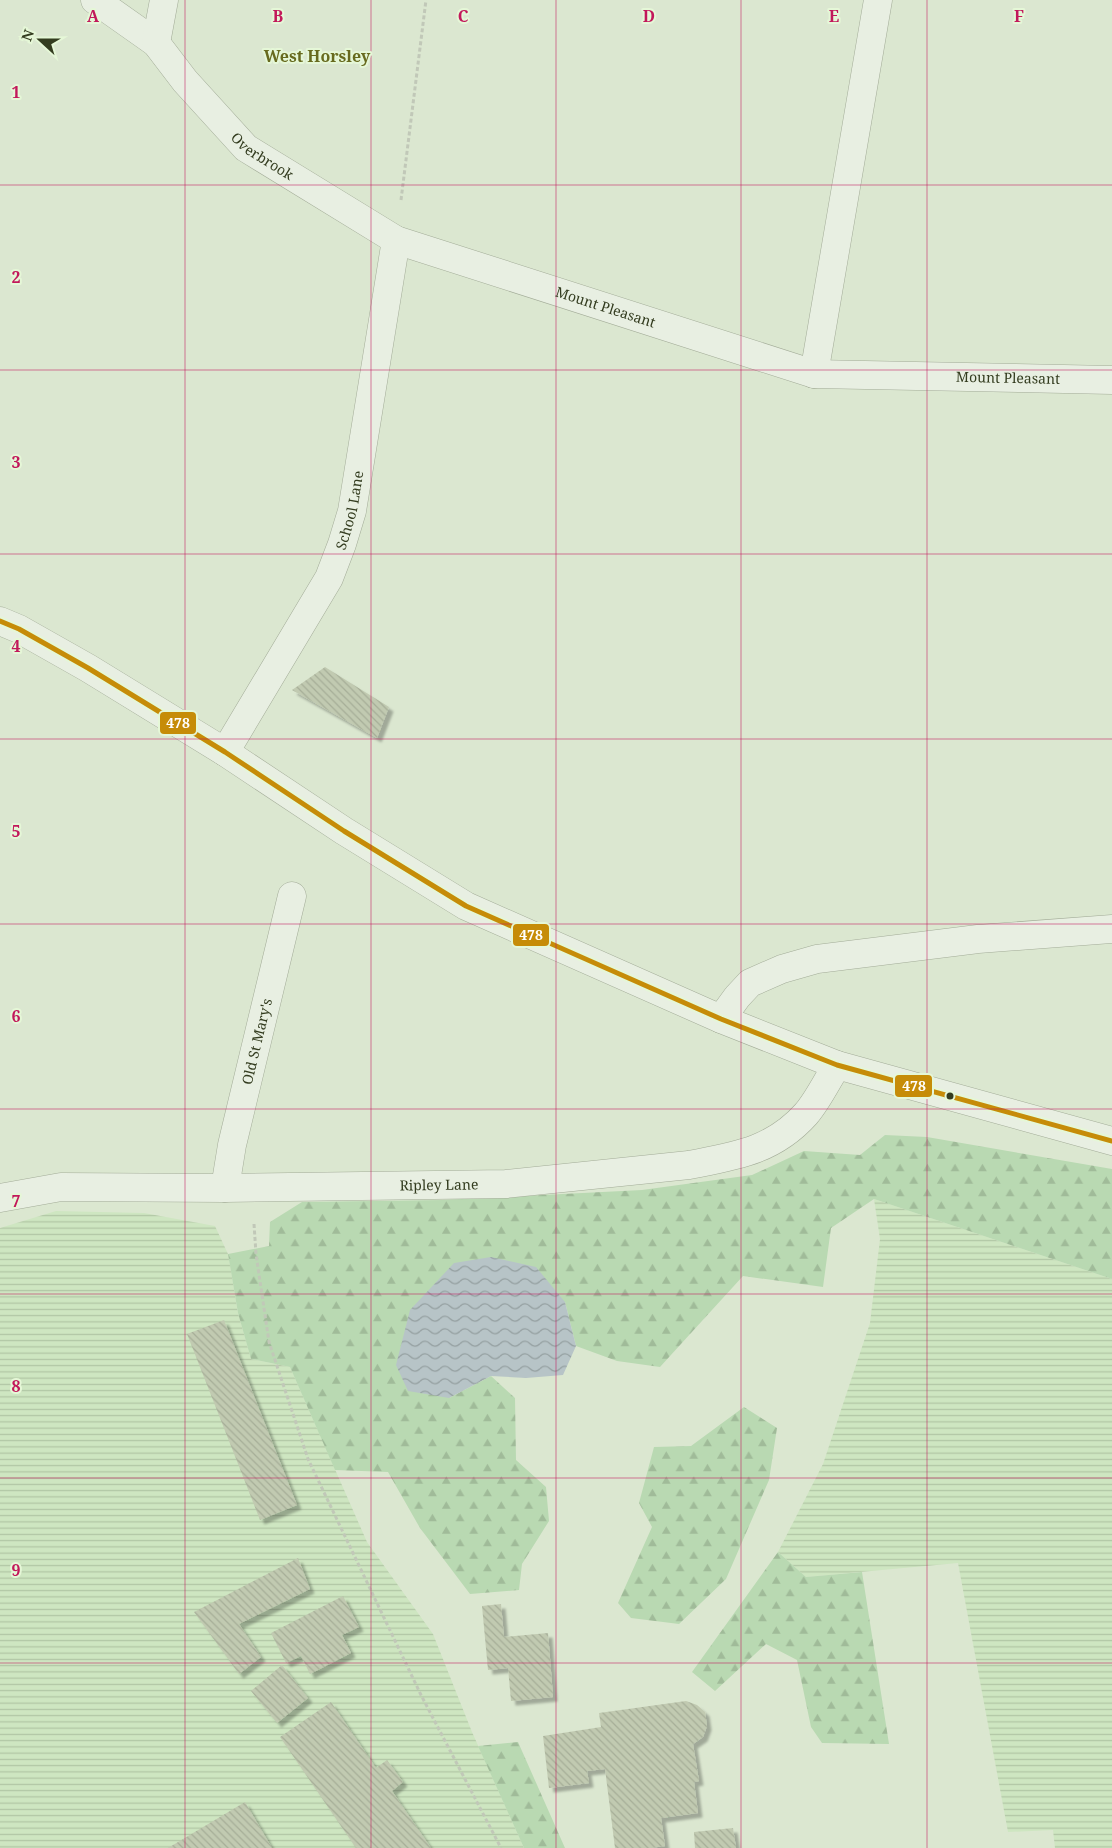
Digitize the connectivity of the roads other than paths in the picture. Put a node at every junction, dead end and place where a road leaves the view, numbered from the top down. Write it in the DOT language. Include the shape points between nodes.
graph roads {
  1 [pos="96,0"];
  2 [pos="164,0"];
  3 [pos="878,0"];
  4 [pos="156,43"];
  5 [pos="396,240"];
  6 [pos="814,374"];
  7 [pos="1112,380"];
  8 [pos="0,621"];
  9 [pos="225,752"];
  10 [pos="292,896"];
  11 [pos="1112,930"];
  12 [pos="721,1018"];
  13 [pos="836,1065"];
  14 [pos="1112,1141"];
  15 [pos="238,1188"];
  16 [pos="0,1198"];
  1 -- 4 [label="street, Overbrook"];
  2 -- 4 [label="street"];
  3 -- 6 [label="street"];
  4 -- 5 [label="street, Overbrook" via="185,81 246,148"];
  5 -- 6 [label="street, Mount Pleasant"];
  5 -- 9 [label="street, School Lane" via="352,511 342,544 329,578"];
  6 -- 7 [label="street, Mount Pleasant"];
  8 -- 9 [label="street" via="88,668"];
  9 -- 12 [label="street" via="466,906"];
  10 -- 15 [label="street, Old St Mary's" via="232,1145"];
  11 -- 12 [label="street" via="978,939 818,959 782,969 750,983"];
  12 -- 13 [label="street"];
  13 -- 14 [label="street"];
  13 -- 15 [label="street, Ripley Lane" via="807,1112 785,1134 762,1147 718,1159 506,1184"];
  15 -- 16 [label="street, Ripley Lane" via="61,1187"];
}
